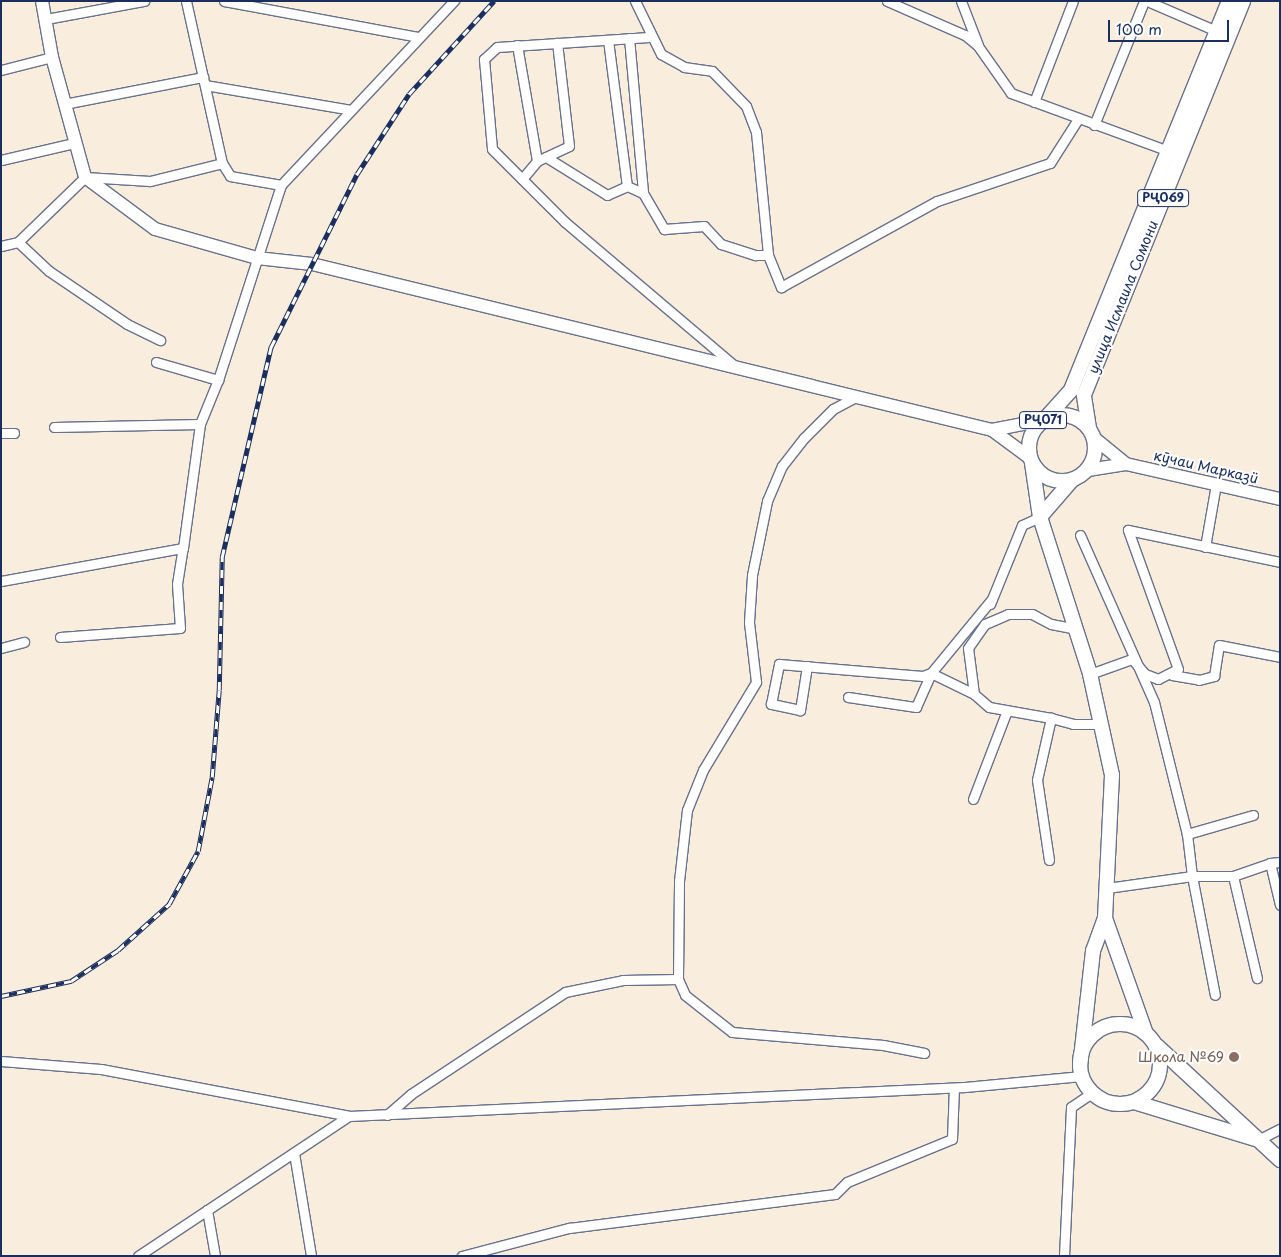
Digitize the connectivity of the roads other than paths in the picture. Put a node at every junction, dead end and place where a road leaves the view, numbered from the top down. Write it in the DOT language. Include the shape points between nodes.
graph roads {
  1 [pos="42,1"];
  2 [pos="144,1"];
  3 [pos="186,1"];
  4 [pos="224,1"];
  5 [pos="454,1"];
  6 [pos="635,1"];
  7 [pos="887,1"];
  8 [pos="961,1"];
  9 [pos="1073,1"];
  10 [pos="1146,1"];
  11 [pos="1229,1"];
  12 [pos="1243,1"];
  13 [pos="46,19"];
  14 [pos="1222,33"];
  15 [pos="418,36"];
  16 [pos="650,36"];
  17 [pos="629,38"];
  18 [pos="608,40"];
  19 [pos="556,43"];
  20 [pos="517,45"];
  21 [pos="978,46"];
  22 [pos="52,57"];
  23 [pos="1,70"];
  24 [pos="204,81"];
  25 [pos="1034,102"];
  26 [pos="64,104"];
  27 [pos="351,110"];
  28 [pos="1078,119"];
  29 [pos="1094,125"];
  30 [pos="74,143"];
  31 [pos="1173,153"];
  32 [pos="541,159"];
  33 [pos="1,160"];
  34 [pos="222,164"];
  35 [pos="85,177"];
  36 [pos="522,178"];
  37 [pos="281,184"];
  38 [pos="627,186"];
  39 [pos="643,193"];
  40 [pos="18,242"];
  41 [pos="1,246"];
  42 [pos="768,255"];
  43 [pos="257,258"];
  44 [pos="160,340"];
  45 [pos="156,362"];
  46 [pos="738,370"];
  47 [pos="218,380"];
  48 [pos="854,398"];
  49 [pos="1045,419"];
  50 [pos="200,424"];
  51 [pos="54,427"];
  52 [pos="992,430"];
  53 [pos="1,433"];
  54 [pos="14,433"];
  55 [pos="1092,433"];
  56 [pos="1031,460"];
  57 [pos="1126,464"];
  58 [pos="1088,470"];
  59 [pos="1072,480"];
  60 [pos="1216,484"];
  61 [pos="1280,498"];
  62 [pos="1040,517"];
  63 [pos="1080,535"];
  64 [pos="1205,546"];
  65 [pos="183,548"];
  66 [pos="1280,562"];
  67 [pos="1,581"];
  68 [pos="992,599"];
  69 [pos="985,624"];
  70 [pos="1076,628"];
  71 [pos="60,638"];
  72 [pos="24,642"];
  73 [pos="1,648"];
  74 [pos="1280,657"];
  75 [pos="1132,659"];
  76 [pos="807,666"];
  77 [pos="931,674"];
  78 [pos="1090,674"];
  79 [pos="1172,675"];
  80 [pos="974,694"];
  81 [pos="848,697"];
  82 [pos="1006,713"];
  83 [pos="1051,718"];
  84 [pos="1101,724"];
  85 [pos="973,798"];
  86 [pos="1253,815"];
  87 [pos="1187,834"];
  88 [pos="1049,860"];
  89 [pos="1280,862"];
  90 [pos="1270,863"];
  91 [pos="1192,876"];
  92 [pos="1232,876"];
  93 [pos="1107,888"];
  94 [pos="1280,905"];
  95 [pos="1105,918"];
  96 [pos="678,978"];
  97 [pos="1257,978"];
  98 [pos="1215,995"];
  99 [pos="1145,1032"];
  100 [pos="1157,1046"];
  101 [pos="924,1053"];
  102 [pos="1,1061"];
  103 [pos="1081,1071"];
  104 [pos="954,1088"];
  105 [pos="1092,1093"];
  106 [pos="1134,1102"];
  107 [pos="388,1115"];
  108 [pos="349,1116"];
  109 [pos="1280,1130"];
  110 [pos="1258,1140"];
  111 [pos="294,1154"];
  112 [pos="1280,1160"];
  113 [pos="207,1210"];
  114 [pos="138,1256"];
  115 [pos="215,1256"];
  116 [pos="310,1256"];
  117 [pos="462,1256"];
  118 [pos="1064,1256"];
  1 -- 13 [label="street"];
  2 -- 13 [label="street"];
  3 -- 24 [label="street"];
  4 -- 15 [label="street"];
  5 -- 15 [label="street"];
  6 -- 16 [label="street"];
  7 -- 21 [label="street" via="965,35"];
  8 -- 21 [label="street"];
  9 -- 25 [label="street"];
  10 -- 14 [label="street"];
  10 -- 29 [label="street"];
  11 -- 14 [label="main road, РҶ069"];
  12 -- 14 [label="main road, РҶ069"];
  13 -- 22 [label="street"];
  14 -- 31 [label="main road, РҶ069"];
  15 -- 27 [label="street"];
  16 -- 17 [label="street"];
  16 -- 42 [label="street" via="661,54 684,67 712,71 746,106 756,132"];
  17 -- 18 [label="street"];
  17 -- 39 [label="street"];
  18 -- 19 [label="street"];
  18 -- 38 [label="street"];
  19 -- 20 [label="street"];
  19 -- 32 [label="street" via="569,146"];
  20 -- 32 [label="street"];
  20 -- 36 [label="street" via="498,47 484,59 492,149"];
  21 -- 25 [label="street" via="1011,93"];
  22 -- 23 [label="street"];
  22 -- 26 [label="street"];
  24 -- 26 [label="street"];
  24 -- 27 [label="street"];
  24 -- 34 [label="street"];
  25 -- 28 [label="street"];
  26 -- 30 [label="street"];
  27 -- 37 [label="street"];
  28 -- 29 [label="street"];
  28 -- 42 [label="street" via="1050,163 937,201 782,287"];
  29 -- 31 [label="street"];
  30 -- 33 [label="street"];
  30 -- 35 [label="street"];
  31 -- 49 [label="main road, РҶ069" via="1071,390"];
  31 -- 55 [label="main road, улица Исмаила Сомони / РҶ069" via="1084,395"];
  32 -- 36 [label="street"];
  32 -- 38 [label="street" via="607,195"];
  34 -- 35 [label="street" via="150,181"];
  34 -- 37 [label="street" via="230,176"];
  35 -- 40 [label="street"];
  35 -- 43 [label="street" via="155,229"];
  36 -- 46 [label="street" via="565,222"];
  37 -- 43 [label="street"];
  38 -- 39 [label="street"];
  39 -- 42 [label="street" via="664,230 704,226 721,244 755,256"];
  40 -- 41 [label="street"];
  40 -- 44 [label="street" via="49,271 127,324"];
  43 -- 46 [label="street" via="312,264"];
  43 -- 47 [label="street"];
  45 -- 47 [label="street"];
  46 -- 48 [label="street"];
  47 -- 50 [label="street"];
  48 -- 52 [label="street"];
  48 -- 96 [label="street" via="833,409 804,438 782,466 767,501 752,575 750,622 756,682 703,770 687,810 679,881"];
  49 -- 52 [label="street"];
  49 -- 55 [label="main road, РҶ071" via="1064,414"];
  49 -- 56 [label="main road, РҶ071" via="1030,436"];
  50 -- 51 [label="street"];
  50 -- 65 [label="street"];
  52 -- 56 [label="street"];
  53 -- 54 [label="street"];
  55 -- 57 [label="street"];
  55 -- 58 [label="main road" via="1096,449"];
  56 -- 59 [label="main road" via="1044,477"];
  56 -- 62 [label="main road"];
  57 -- 58 [label="street"];
  57 -- 60 [label="street, кӯчаи Марказӣ"];
  58 -- 59 [label="main road"];
  59 -- 62 [label="main road"];
  60 -- 61 [label="street, кӯчаи Марказӣ"];
  60 -- 64 [label="street"];
  62 -- 68 [label="street" via="1022,525"];
  62 -- 70 [label="main road"];
  63 -- 75 [label="street"];
  64 -- 66 [label="street"];
  64 -- 79 [label="street" via="1128,530 1178,669"];
  65 -- 67 [label="street"];
  65 -- 71 [label="street" via="177,584 180,628"];
  68 -- 69 [label="street"];
  68 -- 77 [label="street"];
  69 -- 70 [label="street" via="1008,614 1032,614 1051,624"];
  69 -- 80 [label="street" via="968,648"];
  70 -- 78 [label="main road"];
  72 -- 73 [label="street"];
  74 -- 79 [label="street" via="1219,644 1214,676 1199,680"];
  75 -- 78 [label="street"];
  75 -- 79 [label="street" via="1146,674 1158,679"];
  75 -- 87 [label="street" via="1154,702"];
  76 -- 76 [label="street" via="779,664 771,704 800,710"];
  76 -- 77 [label="street"];
  77 -- 80 [label="street"];
  77 -- 81 [label="street" via="916,707"];
  78 -- 84 [label="main road"];
  80 -- 82 [label="street" via="989,707"];
  82 -- 83 [label="street"];
  82 -- 85 [label="street"];
  83 -- 84 [label="street" via="1073,724"];
  83 -- 88 [label="street" via="1037,780"];
  84 -- 93 [label="main road" via="1112,774"];
  86 -- 87 [label="street"];
  87 -- 91 [label="street"];
  89 -- 90 [label="street"];
  90 -- 92 [label="street"];
  90 -- 94 [label="street"];
  91 -- 92 [label="street"];
  91 -- 93 [label="street"];
  91 -- 98 [label="street"];
  92 -- 97 [label="street"];
  93 -- 95 [label="main road"];
  95 -- 99 [label="main road"];
  95 -- 103 [label="main road" via="1093,950"];
  96 -- 101 [label="street" via="686,995 732,1032 883,1045"];
  96 -- 107 [label="street" via="623,980 565,992 411,1094"];
  99 -- 100 [label="main road"];
  99 -- 103 [label="main road" via="1121,1023 1102,1028 1087,1040"];
  100 -- 106 [label="main road" via="1160,1066 1155,1085"];
  100 -- 110 [label="main road"];
  102 -- 108 [label="street" via="101,1069"];
  103 -- 104 [label="street"];
  103 -- 105 [label="main road"];
  104 -- 107 [label="street"];
  104 -- 117 [label="street" via="952,1139 847,1182 835,1194 569,1228"];
  105 -- 106 [label="main road" via="1112,1104"];
  105 -- 118 [label="street" via="1071,1107"];
  106 -- 110 [label="main road"];
  107 -- 108 [label="street"];
  108 -- 111 [label="street"];
  109 -- 110 [label="street"];
  110 -- 112 [label="main road"];
  111 -- 113 [label="street"];
  111 -- 116 [label="street"];
  113 -- 114 [label="street"];
  113 -- 115 [label="street"];
}
